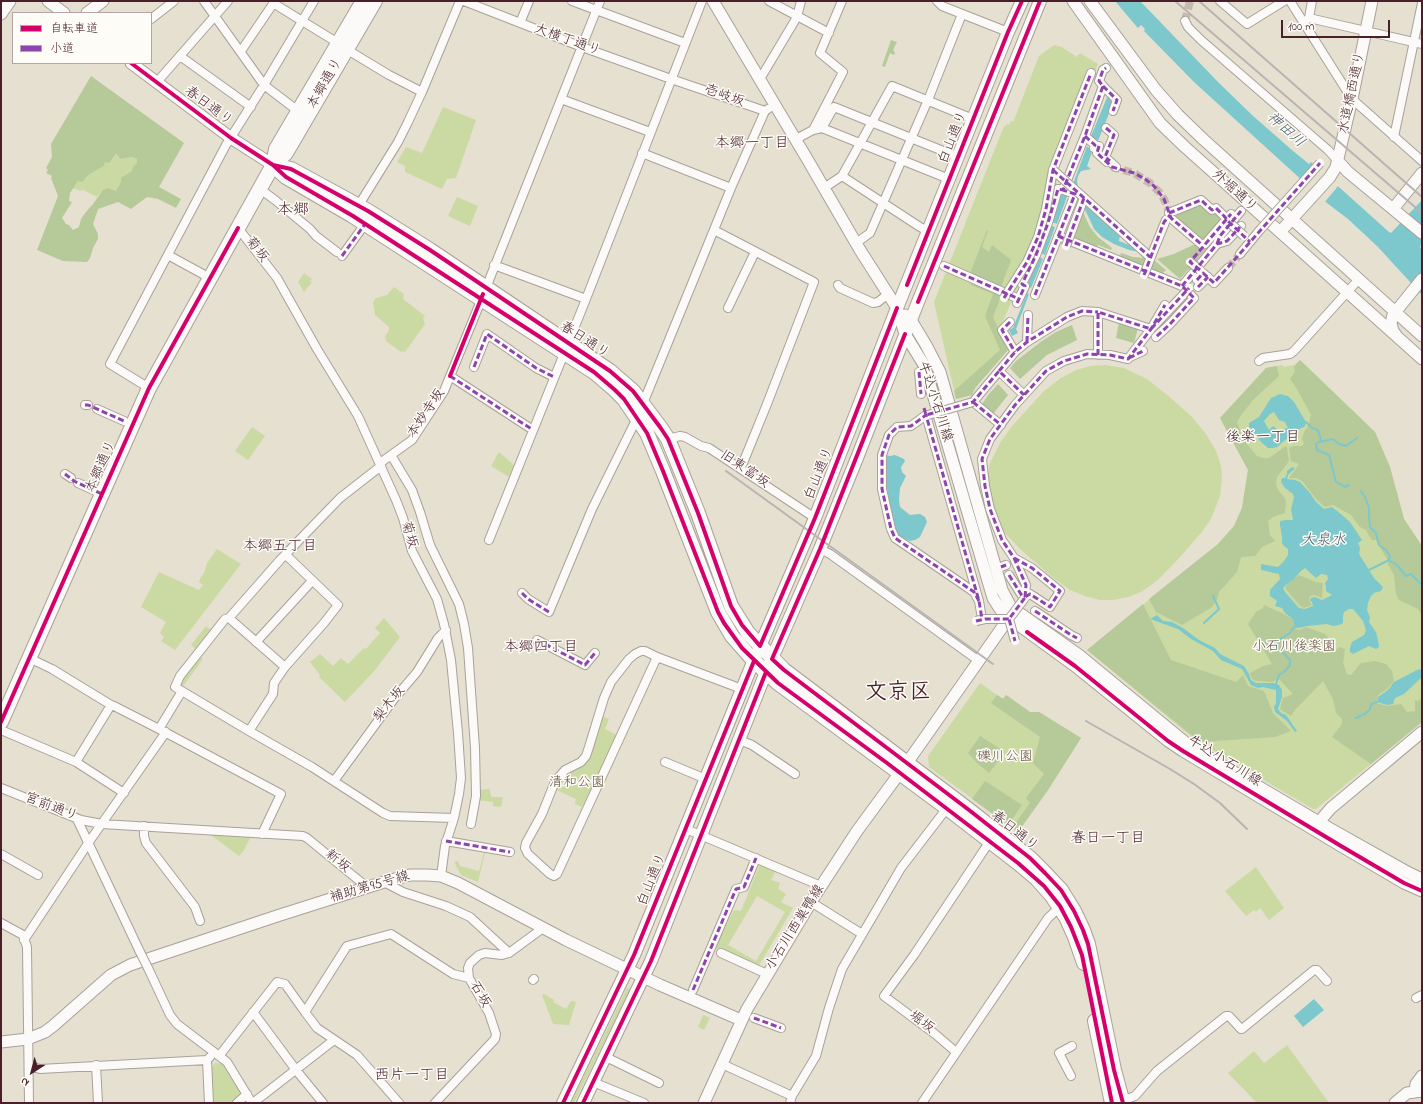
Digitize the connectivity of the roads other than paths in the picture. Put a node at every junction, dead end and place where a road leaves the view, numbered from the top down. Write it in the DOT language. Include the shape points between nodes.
graph roads {
  1 [pos="10,1"];
  2 [pos="48,1"];
  3 [pos="103,1"];
  4 [pos="174,1"];
  5 [pos="204,1"];
  6 [pos="228,1"];
  7 [pos="314,1"];
  8 [pos="363,1"];
  9 [pos="374,1"];
  10 [pos="460,1"];
  11 [pos="464,1"];
  12 [pos="529,1"];
  13 [pos="572,1"];
  14 [pos="600,1"];
  15 [pos="702,1"];
  16 [pos="714,1"];
  17 [pos="769,1"];
  18 [pos="801,1"];
  19 [pos="842,1"];
  20 [pos="937,1"];
  21 [pos="1022,1"];
  22 [pos="1040,1"];
  23 [pos="1073,1"];
  24 [pos="1090,1"];
  25 [pos="1220,1"];
  26 [pos="1284,1"];
  27 [pos="1290,1"];
  28 [pos="1312,1"];
  29 [pos="1372,1"];
  30 [pos="274,2"];
  31 [pos="1422,3"];
  32 [pos="596,10"];
  33 [pos="63,12"];
  34 [pos="88,12"];
  35 [pos="1,14"];
  36 [pos="962,14"];
  37 [pos="215,16"];
  38 [pos="152,17"];
  39 [pos="798,17"];
  40 [pos="302,21"];
  41 [pos="1186,21"];
  42 [pos="1306,21"];
  43 [pos="520,23"];
  44 [pos="1008,32"];
  45 [pos="1365,32"];
  46 [pos="829,33"];
  47 [pos="685,43"];
  48 [pos="1418,43"];
  49 [pos="342,46"];
  50 [pos="582,46"];
  51 [pos="241,51"];
  52 [pos="180,56"];
  53 [pos="132,64"];
  54 [pos="1106,68"];
  55 [pos="1091,73"];
  56 [pos="671,79"];
  57 [pos="760,79"];
  58 [pos="157,82"];
  59 [pos="264,85"];
  60 [pos="1103,86"];
  61 [pos="422,92"];
  62 [pos="561,99"];
  63 [pos="1352,99"];
  64 [pos="928,100"];
  65 [pos="775,104"];
  66 [pos="250,107"];
  67 [pos="765,111"];
  68 [pos="1113,111"];
  69 [pos="298,112"];
  70 [pos="973,119"];
  71 [pos="872,122"];
  72 [pos="822,128"];
  73 [pos="1106,128"];
  74 [pos="813,130"];
  75 [pos="650,132"];
  76 [pos="1085,136"];
  77 [pos="1394,137"];
  78 [pos="231,138"];
  79 [pos="912,138"];
  80 [pos="796,139"];
  81 [pos="860,144"];
  82 [pos="642,153"];
  83 [pos="958,157"];
  84 [pos="902,161"];
  85 [pos="1338,161"];
  86 [pos="1422,161"];
  87 [pos="1320,163"];
  88 [pos="274,165"];
  89 [pos="1053,170"];
  90 [pos="1422,173"];
  91 [pos="842,176"];
  92 [pos="949,179"];
  93 [pos="731,188"];
  94 [pos="824,188"];
  95 [pos="260,189"];
  96 [pos="1063,190"];
  97 [pos="1084,198"];
  98 [pos="883,203"];
  99 [pos="1393,208"];
  100 [pos="356,211"];
  101 [pos="1241,211"];
  102 [pos="1169,217"];
  103 [pos="1229,218"];
  104 [pos="1292,219"];
  105 [pos="1048,223"];
  106 [pos="365,224"];
  107 [pos="1241,226"];
  108 [pos="1062,227"];
  109 [pos="238,228"];
  110 [pos="714,230"];
  111 [pos="928,231"];
  112 [pos="1280,232"];
  113 [pos="1422,233"];
  114 [pos="1058,236"];
  115 [pos="1247,239"];
  116 [pos="856,242"];
  117 [pos="1217,244"];
  118 [pos="1066,246"];
  119 [pos="755,252"];
  120 [pos="1036,253"];
  121 [pos="1240,254"];
  122 [pos="168,255"];
  123 [pos="1151,255"];
  124 [pos="1049,260"];
  125 [pos="1190,262"];
  126 [pos="494,265"];
  127 [pos="944,266"];
  128 [pos="1228,268"];
  129 [pos="1204,273"];
  130 [pos="1144,275"];
  131 [pos="210,278"];
  132 [pos="1422,278"];
  133 [pos="1359,279"];
  134 [pos="1198,283"];
  135 [pos="838,285"];
  136 [pos="1025,286"];
  137 [pos="1186,287"];
  138 [pos="1348,292"];
  139 [pos="484,294"];
  140 [pos="888,294"];
  141 [pos="1004,298"];
  142 [pos="586,299"];
  143 [pos="1165,305"];
  144 [pos="728,308"];
  145 [pos="897,308"];
  146 [pos="1396,311"];
  147 [pos="1098,312"];
  148 [pos="1028,315"];
  149 [pos="911,320"];
  150 [pos="1010,322"];
  151 [pos="1151,329"];
  152 [pos="905,334"];
  153 [pos="1397,336"];
  154 [pos="1422,336"];
  155 [pos="1156,337"];
  156 [pos="1027,342"];
  157 [pos="566,348"];
  158 [pos="1143,351"];
  159 [pos="1015,352"];
  160 [pos="1098,355"];
  161 [pos="1128,358"];
  162 [pos="1422,359"];
  163 [pos="1259,361"];
  164 [pos="474,367"];
  165 [pos="999,371"];
  166 [pos="919,372"];
  167 [pos="450,376"];
  168 [pos="554,377"];
  169 [pos="149,388"];
  170 [pos="920,394"];
  171 [pos="1024,395"];
  172 [pos="973,402"];
  173 [pos="643,403"];
  174 [pos="97,409"];
  175 [pos="926,413"];
  176 [pos="637,418"];
  177 [pos="124,421"];
  178 [pos="1001,425"];
  179 [pos="533,430"];
  180 [pos="668,439"];
  181 [pos="391,455"];
  182 [pos="381,465"];
  183 [pos="740,468"];
  184 [pos="78,483"];
  185 [pos="102,494"];
  186 [pos="815,518"];
  187 [pos="489,540"];
  188 [pos="820,549"];
  189 [pos="286,555"];
  190 [pos="1014,558"];
  191 [pos="1018,570"];
  192 [pos="312,580"];
  193 [pos="522,593"];
  194 [pos="979,601"];
  195 [pos="1035,611"];
  196 [pos="1011,616"];
  197 [pos="229,618"];
  198 [pos="446,630"];
  199 [pos="1076,637"];
  200 [pos="537,640"];
  201 [pos="1015,641"];
  202 [pos="256,642"];
  203 [pos="760,646"];
  204 [pos="595,653"];
  205 [pos="657,657"];
  206 [pos="29,658"];
  207 [pos="772,659"];
  208 [pos="754,661"];
  209 [pos="979,661"];
  210 [pos="285,667"];
  211 [pos="766,672"];
  212 [pos="742,690"];
  213 [pos="182,691"];
  214 [pos="111,705"];
  215 [pos="1,722"];
  216 [pos="1,730"];
  217 [pos="162,731"];
  218 [pos="248,732"];
  219 [pos="1422,732"];
  220 [pos="739,740"];
  221 [pos="76,762"];
  222 [pos="665,762"];
  223 [pos="903,768"];
  224 [pos="795,774"];
  225 [pos="706,778"];
  226 [pos="334,781"];
  227 [pos="1,788"];
  228 [pos="124,793"];
  229 [pos="947,808"];
  230 [pos="454,818"];
  231 [pos="77,819"];
  232 [pos="102,824"];
  233 [pos="471,824"];
  234 [pos="144,826"];
  235 [pos="1317,827"];
  236 [pos="686,829"];
  237 [pos="262,834"];
  238 [pos="701,836"];
  239 [pos="306,838"];
  240 [pos="446,841"];
  241 [pos="990,841"];
  242 [pos="89,843"];
  243 [pos="510,852"];
  244 [pos="1,854"];
  245 [pos="756,858"];
  246 [pos="38,875"];
  247 [pos="441,876"];
  248 [pos="1422,879"];
  249 [pos="384,882"];
  250 [pos="821,886"];
  251 [pos="367,887"];
  252 [pos="1422,891"];
  253 [pos="811,902"];
  254 [pos="1064,904"];
  255 [pos="200,921"];
  256 [pos="1,923"];
  257 [pos="543,928"];
  258 [pos="862,934"];
  259 [pos="24,939"];
  260 [pos="509,953"];
  261 [pos="721,953"];
  262 [pos="628,969"];
  263 [pos="768,974"];
  264 [pos="644,977"];
  265 [pos="469,978"];
  266 [pos="1327,981"];
  267 [pos="693,990"];
  268 [pos="253,1012"];
  269 [pos="305,1012"];
  270 [pos="754,1018"];
  271 [pos="741,1020"];
  272 [pos="782,1028"];
  273 [pos="28,1039"];
  274 [pos="334,1040"];
  275 [pos="1,1042"];
  276 [pos="1072,1046"];
  277 [pos="956,1052"];
  278 [pos="216,1054"];
  279 [pos="606,1057"];
  280 [pos="207,1060"];
  281 [pos="722,1064"];
  282 [pos="30,1066"];
  283 [pos="96,1066"];
  284 [pos="296,1070"];
  285 [pos="1071,1076"];
  286 [pos="1422,1076"];
  287 [pos="593,1082"];
  288 [pos="659,1083"];
  289 [pos="1419,1091"];
  290 [pos="247,1094"];
  291 [pos="791,1099"];
  292 [pos="1118,1102"];
  293 [pos="29,1103"];
  294 [pos="98,1103"];
  295 [pos="209,1103"];
  296 [pos="237,1103"];
  297 [pos="253,1103"];
  298 [pos="323,1103"];
  299 [pos="398,1103"];
  300 [pos="435,1103"];
  301 [pos="563,1103"];
  302 [pos="583,1103"];
  303 [pos="644,1103"];
  304 [pos="704,1103"];
  305 [pos="922,1103"];
  306 [pos="1395,1103"];
  1 -- 35 [label="main road"];
  2 -- 33 [label="main road"];
  3 -- 34 [label="main road"];
  4 -- 38 [label="street"];
  5 -- 37 [label="street"];
  6 -- 37 [label="street"];
  7 -- 40 [label="street"];
  8 -- 49 [label="highway, 本郷通り"];
  9 -- 49 [label="highway, 本郷通り"];
  10 -- 61 [label="street"];
  11 -- 43 [label="street, 大横丁通り"];
  12 -- 43 [label="street"];
  13 -- 32 [label="street"];
  14 -- 32 [label="street, 本妙寺坂"];
  15 -- 47 [label="street"];
  16 -- 57 [label="main road"];
  17 -- 39 [label="street"];
  18 -- 39 [label="street"];
  19 -- 46 [label="street"];
  20 -- 36 [label="street" via="942,6"];
  21 -- 44 [label="main road, 白山通り"];
  22 -- 149 [label="main road, 白山通り"];
  23 -- 112 [label="main road, 外堀通り" via="1160,123"];
  24 -- 104 [label="main road, 外堀通り" via="1167,104"];
  25 -- 26 [label="street" via="1247,24"];
  27 -- 42 [label="street"];
  28 -- 42 [label="street"];
  29 -- 45 [label="main road, 水道橋西通り"];
  30 -- 40 [label="street"];
  30 -- 51 [label="street"];
  31 -- 48 [label="street"];
  32 -- 47 [label="street"];
  32 -- 50 [label="street, 本妙寺坂"];
  36 -- 44 [label="street"];
  36 -- 64 [label="street"];
  37 -- 51 [label="street"];
  37 -- 52 [label="street"];
  39 -- 46 [label="street"];
  39 -- 57 [label="street"];
  40 -- 49 [label="street"];
  40 -- 59 [label="street"];
  41 -- 85 [label="street" via="1188,27 1201,40"];
  42 -- 45 [label="street"];
  42 -- 63 [label="street"];
  43 -- 50 [label="street, 大横丁通り"];
  44 -- 70 [label="main road, 白山通り"];
  45 -- 48 [label="street"];
  45 -- 63 [label="main road, 水道橋西通り"];
  46 -- 74 [label="street" via="820,53 844,72"];
  47 -- 56 [label="street"];
  48 -- 77 [label="street"];
  49 -- 61 [label="street"];
  49 -- 69 [label="highway, 本郷通り"];
  49 -- 88 [label="highway, 本郷通り" via="286,153"];
  50 -- 56 [label="street, 大横丁通り"];
  50 -- 62 [label="street, 本妙寺坂"];
  51 -- 59 [label="street"];
  52 -- 58 [label="street"];
  52 -- 66 [label="street"];
  53 -- 58 [label="main road, 春日通り"];
  54 -- 60 [label="street" via="1099,81"];
  55 -- 89 [label="street"];
  56 -- 67 [label="street, 壱岐坂"];
  56 -- 75 [label="street"];
  57 -- 65 [label="main road"];
  58 -- 78 [label="main road, 春日通り"];
  59 -- 66 [label="street"];
  59 -- 69 [label="street"];
  60 -- 68 [label="street" via="1118,100"];
  60 -- 76 [label="street"];
  61 -- 100 [label="street" via="398,142"];
  62 -- 75 [label="street"];
  62 -- 126 [label="street, 本妙寺坂"];
  63 -- 77 [label="street"];
  63 -- 85 [label="main road, 水道橋西通り"];
  64 -- 70 [label="street"];
  64 -- 71 [label="street" via="892,86"];
  64 -- 79 [label="street"];
  65 -- 67 [label="street"];
  65 -- 80 [label="main road"];
  66 -- 78 [label="street"];
  67 -- 93 [label="street"];
  69 -- 88 [label="highway, 本郷通り" via="276,149"];
  70 -- 83 [label="main road, 白山通り"];
  71 -- 72 [label="street" via="834,107"];
  71 -- 79 [label="street"];
  71 -- 81 [label="street"];
  72 -- 74 [label="street"];
  72 -- 81 [label="street"];
  73 -- 76 [label="street" via="1114,135 1105,157 1114,167 1097,153 1097,147"];
  74 -- 80 [label="street"];
  75 -- 82 [label="street"];
  76 -- 96 [label="street"];
  77 -- 86 [label="street"];
  78 -- 88 [label="main road, 春日通り"];
  78 -- 122 [label="street"];
  79 -- 83 [label="street"];
  79 -- 84 [label="street"];
  80 -- 94 [label="main road"];
  81 -- 84 [label="street"];
  81 -- 91 [label="street"];
  82 -- 93 [label="street"];
  82 -- 142 [label="street"];
  83 -- 92 [label="main road, 白山通り"];
  84 -- 92 [label="street"];
  84 -- 98 [label="street"];
  85 -- 99 [label="main road"];
  85 -- 104 [label="main road, 水道橋西通り" via="1330,177"];
  87 -- 115 [label="street, bridge" via="1259,232"];
  88 -- 95 [label="highway, 本郷通り"];
  88 -- 100 [label="highway, 春日通り" via="291,169"];
  89 -- 97 [label="street, bridge"];
  89 -- 141 [label="street, bridge" via="1038,237 1027,262"];
  90 -- 99 [label="main road"];
  91 -- 94 [label="street"];
  91 -- 98 [label="street"];
  92 -- 111 [label="main road, 白山通り"];
  93 -- 110 [label="street"];
  94 -- 116 [label="main road"];
  95 -- 106 [label="street" via="340,254"];
  95 -- 109 [label="highway, 本郷通り"];
  96 -- 105 [label="street" via="1058,189"];
  96 -- 108 [label="street" via="1074,194"];
  97 -- 118 [label="street, bridge"];
  97 -- 123 [label="street, bridge"];
  98 -- 111 [label="street"];
  98 -- 116 [label="street" via="870,233"];
  99 -- 113 [label="main road"];
  100 -- 106 [label="highway, 春日通り"];
  100 -- 139 [label="highway, 春日通り" via="430,250"];
  101 -- 117 [label="street" via="1220,236"];
  102 -- 103 [label="street" via="1201,200 1212,210 1216,208"];
  102 -- 103 [label="street" via="1203,244"];
  102 -- 123 [label="street"];
  103 -- 115 [label="street, bridge"];
  104 -- 112 [label="main road, 水道橋西通り"];
  104 -- 133 [label="main road, 外堀通り"];
  105 -- 108 [label="street"];
  105 -- 120 [label="street"];
  106 -- 139 [label="highway, 春日通り"];
  107 -- 117 [label="street" via="1227,241"];
  108 -- 114 [label="street"];
  109 -- 131 [label="highway, 本郷通り"];
  109 -- 182 [label="street, 菊坂" via="277,278 358,416"];
  110 -- 119 [label="street"];
  110 -- 173 [label="street"];
  111 -- 145 [label="main road, 白山通り"];
  112 -- 138 [label="main road, 外堀通り"];
  114 -- 124 [label="street"];
  114 -- 137 [label="street"];
  115 -- 121 [label="street"];
  116 -- 140 [label="main road"];
  117 -- 137 [label="street"];
  119 -- 144 [label="street"];
  119 -- 183 [label="street" via="814,282"];
  120 -- 124 [label="street"];
  120 -- 136 [label="street" via="1022,284"];
  122 -- 131 [label="street"];
  122 -- 169 [label="street" via="110,364"];
  123 -- 130 [label="street, bridge"];
  124 -- 136 [label="street" via="1036,294"];
  125 -- 129 [label="street, bridge"];
  126 -- 139 [label="street, 本妙寺坂"];
  126 -- 142 [label="street"];
  127 -- 136 [label="street" via="1018,301"];
  128 -- 129 [label="street" via="1214,283"];
  129 -- 134 [label="street"];
  131 -- 169 [label="highway, 本郷通り"];
  132 -- 146 [label="main road"];
  133 -- 138 [label="street"];
  133 -- 146 [label="main road, 外堀通り"];
  135 -- 140 [label="street" via="873,303"];
  137 -- 151 [label="street, bridge" via="1183,295"];
  137 -- 155 [label="street" via="1194,298"];
  138 -- 153 [label="main road, 外堀通り"];
  138 -- 163 [label="street" via="1294,351"];
  139 -- 157 [label="highway, 春日通り"];
  139 -- 167 [label="street, 本妙寺坂"];
  140 -- 145 [label="main road"];
  142 -- 157 [label="street"];
  143 -- 151 [label="street"];
  145 -- 149 [label="main road, 牛込小石川線"];
  145 -- 152 [label="main road, 牛込小石川線"];
  145 -- 186 [label="main road, 白山通り"];
  146 -- 153 [label="main road" via="1391,323"];
  146 -- 154 [label="main road, 外堀通り"];
  147 -- 151 [label="street"];
  147 -- 156 [label="street" via="1082,311 1067,317"];
  147 -- 160 [label="street"];
  148 -- 156 [label="street"];
  149 -- 152 [label="main road, 白山通り"];
  149 -- 196 [label="main road, 牛込小石川線" via="940,372"];
  150 -- 159 [label="street" via="1002,330"];
  151 -- 161 [label="street"];
  152 -- 188 [label="main road, 白山通り"];
  152 -- 196 [label="main road, 牛込小石川線" via="927,374 993,598 1000,609"];
  153 -- 162 [label="main road, 外堀通り"];
  156 -- 159 [label="street"];
  157 -- 168 [label="street"];
  157 -- 173 [label="highway, 春日通り" via="617,376"];
  157 -- 176 [label="highway, 春日通り" via="624,399"];
  158 -- 161 [label="street"];
  159 -- 165 [label="street"];
  160 -- 161 [label="street"];
  160 -- 171 [label="street" via="1087,354 1064,361 1046,371"];
  164 -- 168 [label="street" via="487,334 536,368"];
  165 -- 171 [label="street"];
  165 -- 172 [label="street"];
  166 -- 170 [label="street"];
  167 -- 179 [label="street"];
  167 -- 181 [label="street, 本妙寺坂" via="444,391 412,440"];
  168 -- 179 [label="street"];
  169 -- 185 [label="highway, 本郷通り"];
  171 -- 178 [label="street"];
  172 -- 175 [label="street, bridge"];
  172 -- 178 [label="street"];
  173 -- 176 [label="street"];
  173 -- 180 [label="highway, 春日通り"];
  174 -- 177 [label="street"];
  175 -- 194 [label="street"];
  175 -- 194 [label="street" via="912,426 897,427 889,435 882,455 882,489 891,530 896,538 974,592"];
  176 -- 193 [label="street" via="592,509 549,612"];
  176 -- 208 [label="highway, 春日通り" via="647,433 664,472 718,612 732,636"];
  178 -- 190 [label="street" via="990,439 982,459 984,486 1002,540"];
  179 -- 187 [label="street"];
  180 -- 183 [label="street, 旧東富坂" via="685,437 710,448"];
  180 -- 203 [label="highway, 春日通り" via="731,606 742,625"];
  181 -- 182 [label="street, 本妙寺坂"];
  181 -- 233 [label="street" via="412,490 430,545 459,604 464,624 476,753 476,796"];
  182 -- 189 [label="street, 本妙寺坂" via="340,498"];
  182 -- 198 [label="street, 菊坂" via="416,560 437,599"];
  183 -- 186 [label="street, 旧東富坂"];
  184 -- 185 [label="street"];
  185 -- 206 [label="highway, 本郷通り"];
  186 -- 203 [label="main road, 白山通り"];
  188 -- 207 [label="main road, 白山通り"];
  188 -- 209 [label="street"];
  189 -- 192 [label="street"];
  189 -- 197 [label="street, 本妙寺坂"];
  190 -- 191 [label="street"];
  190 -- 191 [label="street" via="1032,568 1060,591 1050,607 1030,594 1025,597 1026,585"];
  191 -- 196 [label="street, bridge" via="1006,570 1024,599"];
  192 -- 202 [label="street"];
  192 -- 210 [label="street" via="338,605"];
  194 -- 196 [label="street, bridge" via="979,620"];
  195 -- 199 [label="street"];
  196 -- 201 [label="street, bridge"];
  196 -- 209 [label="main road, 小石川西巣鴨線"];
  196 -- 235 [label="main road, 牛込小石川線" via="1080,655 1191,746"];
  197 -- 202 [label="street"];
  197 -- 213 [label="street, 本妙寺坂" via="225,619 177,681 175,687"];
  198 -- 226 [label="street, 梨木坂"];
  198 -- 230 [label="street, 菊坂" via="452,660 460,778"];
  200 -- 204 [label="street" via="585,664"];
  202 -- 210 [label="street"];
  203 -- 207 [label="highway, 春日通り"];
  203 -- 208 [label="main road, 白山通り"];
  205 -- 205 [label="street" via="645,651 635,654 611,682 586,756 581,762 562,772 526,843 528,854 554,876"];
  205 -- 212 [label="street"];
  206 -- 214 [label="street"];
  206 -- 215 [label="highway, 本郷通り"];
  207 -- 211 [label="main road, 白山通り"];
  207 -- 223 [label="highway, 春日通り"];
  208 -- 211 [label="highway, 春日通り"];
  208 -- 212 [label="main road, 白山通り"];
  209 -- 223 [label="main road, 小石川西巣鴨線"];
  210 -- 218 [label="street" via="274,683 273,694"];
  211 -- 220 [label="main road, 白山通り"];
  211 -- 223 [label="highway, 春日通り" via="784,688"];
  212 -- 225 [label="main road, 白山通り"];
  213 -- 217 [label="street"];
  213 -- 218 [label="street"];
  214 -- 217 [label="street"];
  214 -- 221 [label="street"];
  216 -- 221 [label="street"];
  217 -- 228 [label="street"];
  217 -- 237 [label="street" via="282,794"];
  218 -- 226 [label="street"];
  219 -- 235 [label="main road" via="1331,808"];
  220 -- 224 [label="street" via="752,745"];
  220 -- 238 [label="main road, 白山通り"];
  221 -- 228 [label="street"];
  222 -- 225 [label="street"];
  223 -- 229 [label="highway, 春日通り"];
  223 -- 250 [label="main road, 小石川西巣鴨線"];
  223 -- 254 [label="highway, 春日通り" via="969,810 1035,862 1057,885"];
  225 -- 236 [label="main road, 白山通り"];
  226 -- 230 [label="street" via="373,808 390,816"];
  227 -- 231 [label="street, 宮前通り"];
  228 -- 232 [label="street"];
  229 -- 241 [label="highway, 春日通り"];
  229 -- 258 [label="street" via="901,868"];
  230 -- 240 [label="street, 菊坂"];
  231 -- 232 [label="street, 宮前通り"];
  231 -- 242 [label="street"];
  232 -- 234 [label="street, 宮前通り"];
  232 -- 242 [label="street"];
  234 -- 237 [label="street, 宮前通り"];
  234 -- 255 [label="street" via="146,843 195,908"];
  235 -- 248 [label="main road, 牛込小石川線"];
  235 -- 252 [label="main road, 牛込小石川線" via="1404,883"];
  236 -- 238 [label="street"];
  236 -- 262 [label="main road, 白山通り"];
  237 -- 239 [label="street, 宮前通り"];
  238 -- 245 [label="street"];
  238 -- 264 [label="main road, 白山通り"];
  239 -- 251 [label="street, 新坂"];
  240 -- 243 [label="street"];
  240 -- 247 [label="street, 菊坂"];
  241 -- 254 [label="highway, 春日通り"];
  241 -- 277 [label="street, 堀坂" via="884,996"];
  242 -- 259 [label="street"];
  242 -- 278 [label="street, bridge" via="170,1015 177,1024"];
  244 -- 246 [label="street"];
  245 -- 250 [label="street"];
  245 -- 267 [label="street" via="744,887 736,889"];
  247 -- 249 [label="main road, 補助第95号線" via="410,875"];
  247 -- 257 [label="main road, 補助第95号線"];
  249 -- 251 [label="main road, 補助第95号線"];
  249 -- 260 [label="street" via="403,892 470,917"];
  250 -- 253 [label="main road, 小石川西巣鴨線"];
  251 -- 273 [label="main road, 補助第95号線" via="123,968 45,1032"];
  253 -- 258 [label="street"];
  253 -- 263 [label="main road, 小石川西巣鴨線"];
  254 -- 277 [label="street" via="1048,918"];
  254 -- 292 [label="highway, 春日通り" via="1084,930 1091,953"];
  256 -- 259 [label="street" via="23,935"];
  257 -- 260 [label="street"];
  257 -- 262 [label="main road, 補助第95号線"];
  258 -- 291 [label="street" via="842,969 816,1056"];
  259 -- 273 [label="street" via="28,965"];
  260 -- 265 [label="street, 石坂" via="479,955 470,963"];
  261 -- 263 [label="street"];
  262 -- 264 [label="main road, 補助第95号線"];
  262 -- 301 [label="main road, 白山通り"];
  263 -- 271 [label="main road, 小石川西巣鴨線"];
  264 -- 271 [label="main road, 補助第95号線"];
  264 -- 279 [label="main road, 白山通り"];
  265 -- 269 [label="street" via="453,974 391,934 347,946"];
  265 -- 300 [label="street, 石坂" via="489,1013 496,1034 495,1039"];
  266 -- 292 [label="street" via="1314,970 1242,1029 1226,1016 1157,1071 1137,1094"];
  268 -- 269 [label="street" via="277,982 285,984"];
  268 -- 278 [label="street"];
  268 -- 284 [label="street"];
  269 -- 274 [label="street" via="317,1028"];
  270 -- 272 [label="street"];
  271 -- 281 [label="main road, 小石川西巣鴨線"];
  273 -- 275 [label="main road, 補助第95号線"];
  273 -- 282 [label="street"];
  274 -- 284 [label="street"];
  274 -- 299 [label="street" via="357,1055"];
  276 -- 285 [label="street" via="1059,1053"];
  277 -- 305 [label="street"];
  278 -- 280 [label="street"];
  278 -- 290 [label="street" via="227,1062"];
  279 -- 287 [label="main road, 白山通り"];
  279 -- 288 [label="street"];
  280 -- 283 [label="street"];
  280 -- 295 [label="street"];
  281 -- 291 [label="street"];
  281 -- 304 [label="main road, 小石川西巣鴨線"];
  282 -- 283 [label="street" via="40,1069"];
  282 -- 293 [label="street"];
  283 -- 294 [label="street"];
  284 -- 297 [label="street"];
  284 -- 298 [label="street"];
  286 -- 289 [label="main road" via="1416,1084"];
  287 -- 302 [label="main road, 白山通り"];
  287 -- 303 [label="street"];
  289 -- 306 [label="main road" via="1405,1094"];
  290 -- 296 [label="street"];
  290 -- 297 [label="street"];
}
